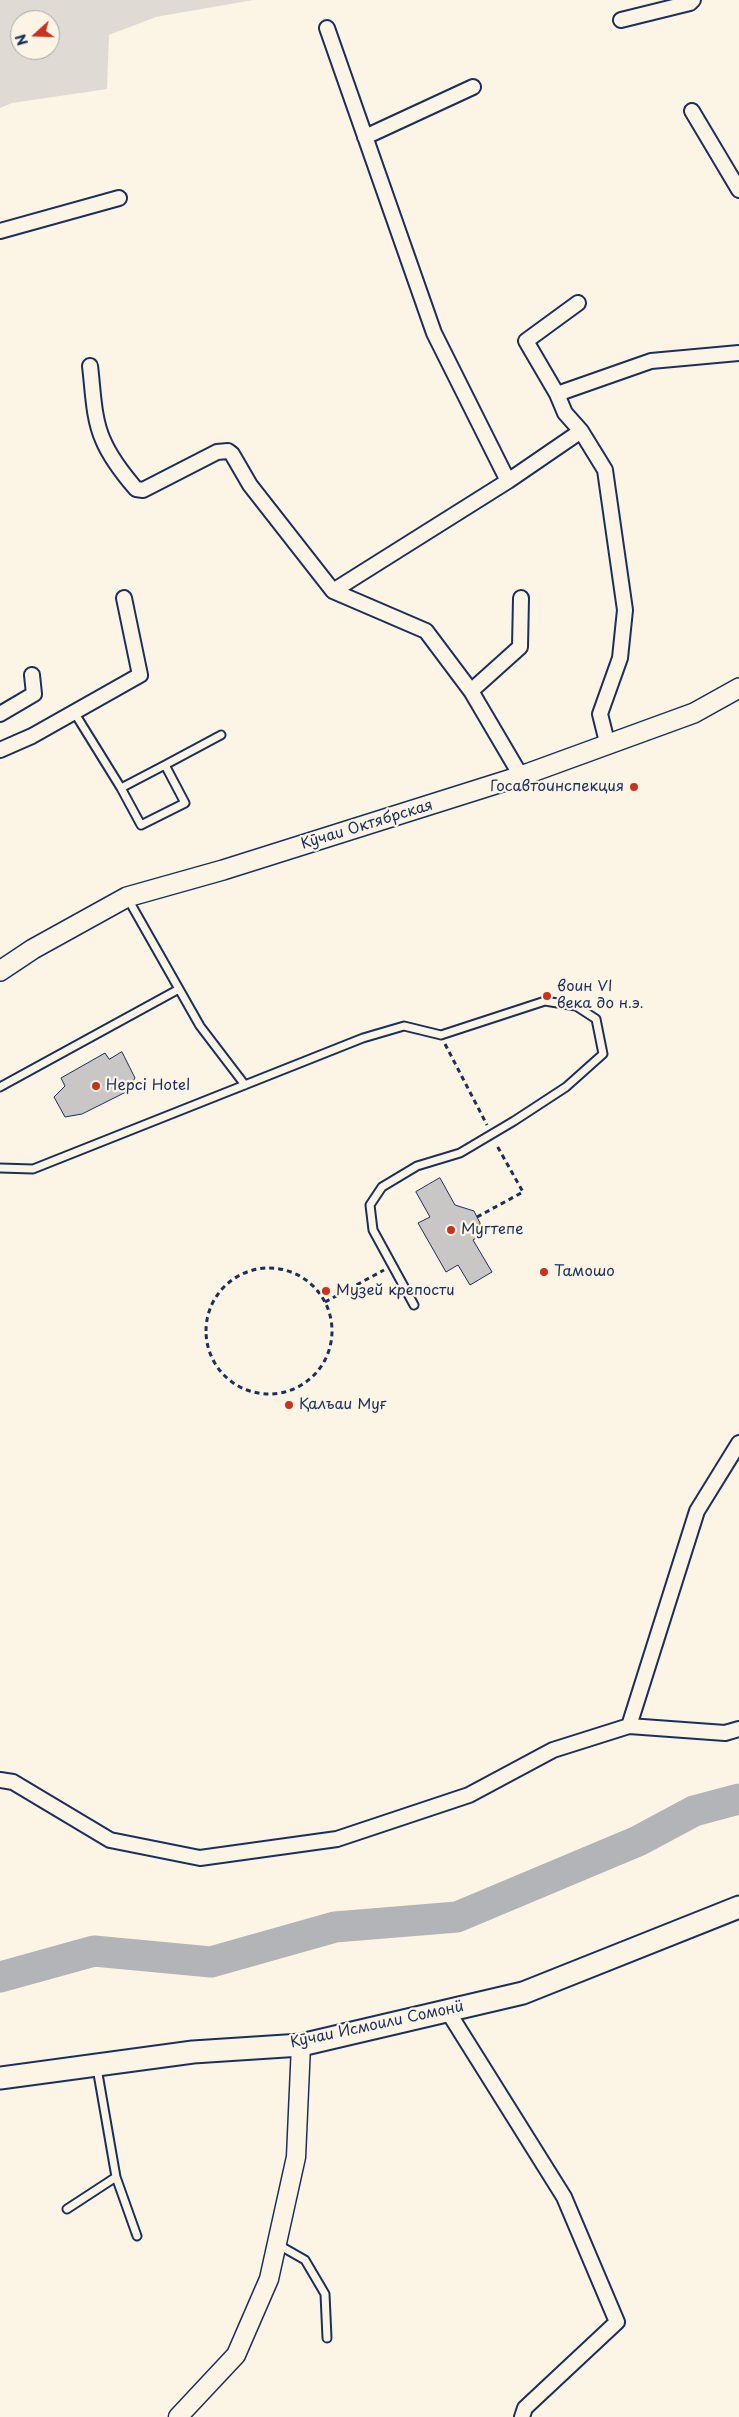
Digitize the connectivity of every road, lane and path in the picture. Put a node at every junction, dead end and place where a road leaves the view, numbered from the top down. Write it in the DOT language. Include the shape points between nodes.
graph roads {
  1 [pos="693,0"];
  2 [pos="621,20"];
  3 [pos="327,28"];
  4 [pos="473,87"];
  5 [pos="692,111"];
  6 [pos="365,137"];
  7 [pos="739,190"];
  8 [pos="119,198"];
  9 [pos="0,231"];
  10 [pos="578,303"];
  11 [pos="739,353"];
  12 [pos="90,366"];
  13 [pos="557,394"];
  14 [pos="581,432"];
  15 [pos="508,480"];
  16 [pos="333,591"];
  17 [pos="124,598"];
  18 [pos="521,598"];
  19 [pos="32,674"];
  20 [pos="739,688"];
  21 [pos="471,691"];
  22 [pos="74,712"];
  23 [pos="0,714"];
  24 [pos="221,734"];
  25 [pos="608,746"];
  26 [pos="0,750"];
  27 [pos="165,765"];
  28 [pos="521,776"];
  29 [pos="121,788"];
  30 [pos="127,897"];
  31 [pos="33,949"];
  32 [pos="0,959"];
  33 [pos="0,971"];
  34 [pos="179,989"];
  35 [pos="441,1035"];
  36 [pos="245,1085"];
  37 [pos="0,1086"];
  38 [pos="490,1133"];
  39 [pos="0,1168"];
  40 [pos="477,1217"];
  41 [pos="392,1265"];
  42 [pos="325,1302"];
  43 [pos="414,1305"];
  44 [pos="739,1443"];
  45 [pos="629,1726"];
  46 [pos="739,1729"];
  47 [pos="0,1780"];
  48 [pos="739,1907"];
  49 [pos="447,2010"];
  50 [pos="301,2045"];
  51 [pos="96,2065"];
  52 [pos="0,2078"];
  53 [pos="116,2177"];
  54 [pos="67,2209"];
  55 [pos="137,2236"];
  56 [pos="277,2244"];
  57 [pos="327,2338"];
  58 [pos="178,2417"];
  59 [pos="522,2417"];
  1 -- 2 [label="street"];
  3 -- 6 [label="street"];
  4 -- 6 [label="street"];
  5 -- 7 [label="street"];
  6 -- 15 [label="street" via="434,333"];
  8 -- 9 [label="street"];
  10 -- 13 [label="street" via="526,341"];
  11 -- 13 [label="street" via="651,361"];
  12 -- 16 [label="street" via="102,439 136,489 143,490 217,452 228,451 250,485"];
  13 -- 14 [label="street" via="565,413"];
  14 -- 15 [label="street"];
  14 -- 25 [label="street" via="605,470 625,610 620,658 600,714"];
  15 -- 16 [label="street"];
  16 -- 21 [label="street" via="426,631"];
  17 -- 22 [label="street" via="140,674"];
  18 -- 21 [label="street" via="520,647"];
  19 -- 23 [label="street" via="34,694"];
  20 -- 25 [label="main road, Кӯчаи Октябрская" via="694,713"];
  21 -- 28 [label="street"];
  22 -- 26 [label="street"];
  22 -- 29 [label="lane"];
  24 -- 27 [label="lane"];
  25 -- 28 [label="main road, Кӯчаи Октябрская"];
  27 -- 29 [label="lane"];
  27 -- 29 [label="lane" via="185,804 141,825"];
  28 -- 30 [label="main road, Кӯчаи Октябрская"];
  30 -- 31 [label="main road, Кӯчаи Октябрская"];
  30 -- 34 [label="lane"];
  31 -- 32 [label="street"];
  31 -- 33 [label="main road, Кӯчаи Октябрская"];
  34 -- 36 [label="lane" via="200,1026"];
  34 -- 37 [label="lane"];
  35 -- 36 [label="lane" via="404,1026 363,1038"];
  35 -- 38 [label="path"];
  35 -- 38 [label="lane" via="545,1001 576,1006 596,1019 603,1054 566,1087"];
  36 -- 39 [label="lane" via="33,1169"];
  38 -- 40 [label="path" via="523,1192"];
  38 -- 41 [label="lane" via="460,1153 417,1166 382,1187 370,1205 373,1230"];
  41 -- 42 [label="path"];
  41 -- 43 [label="lane"];
  42 -- 42 [label="path" via="309,1282 288,1270 263,1268 239,1275 220,1290 208,1312 206,1337 213,1361 228,1380 250,1392 275,1394 298,1387 318,1372 329,1350 332,1325"];
  44 -- 45 [label="street" via="697,1511"];
  45 -- 46 [label="street" via="725,1733"];
  45 -- 47 [label="street" via="553,1750 470,1795 337,1839 200,1858 110,1840 12,1782"];
  48 -- 49 [label="main road, Кӯчаи Исмоили Сомонӣ" via="523,1993"];
  49 -- 50 [label="main road, Кӯчаи Исмоили Сомонӣ"];
  49 -- 59 [label="street" via="564,2197 617,2322 525,2408"];
  50 -- 51 [label="main road, Кӯчаи Исмоили Сомонӣ" via="193,2052"];
  50 -- 56 [label="street" via="296,2157"];
  51 -- 52 [label="main road, Кӯчаи Исмоили Сомонӣ"];
  51 -- 53 [label="lane"];
  53 -- 54 [label="lane"];
  53 -- 55 [label="lane"];
  56 -- 57 [label="lane" via="305,2260 324,2294"];
  56 -- 58 [label="street" via="269,2279 236,2355"];
}
